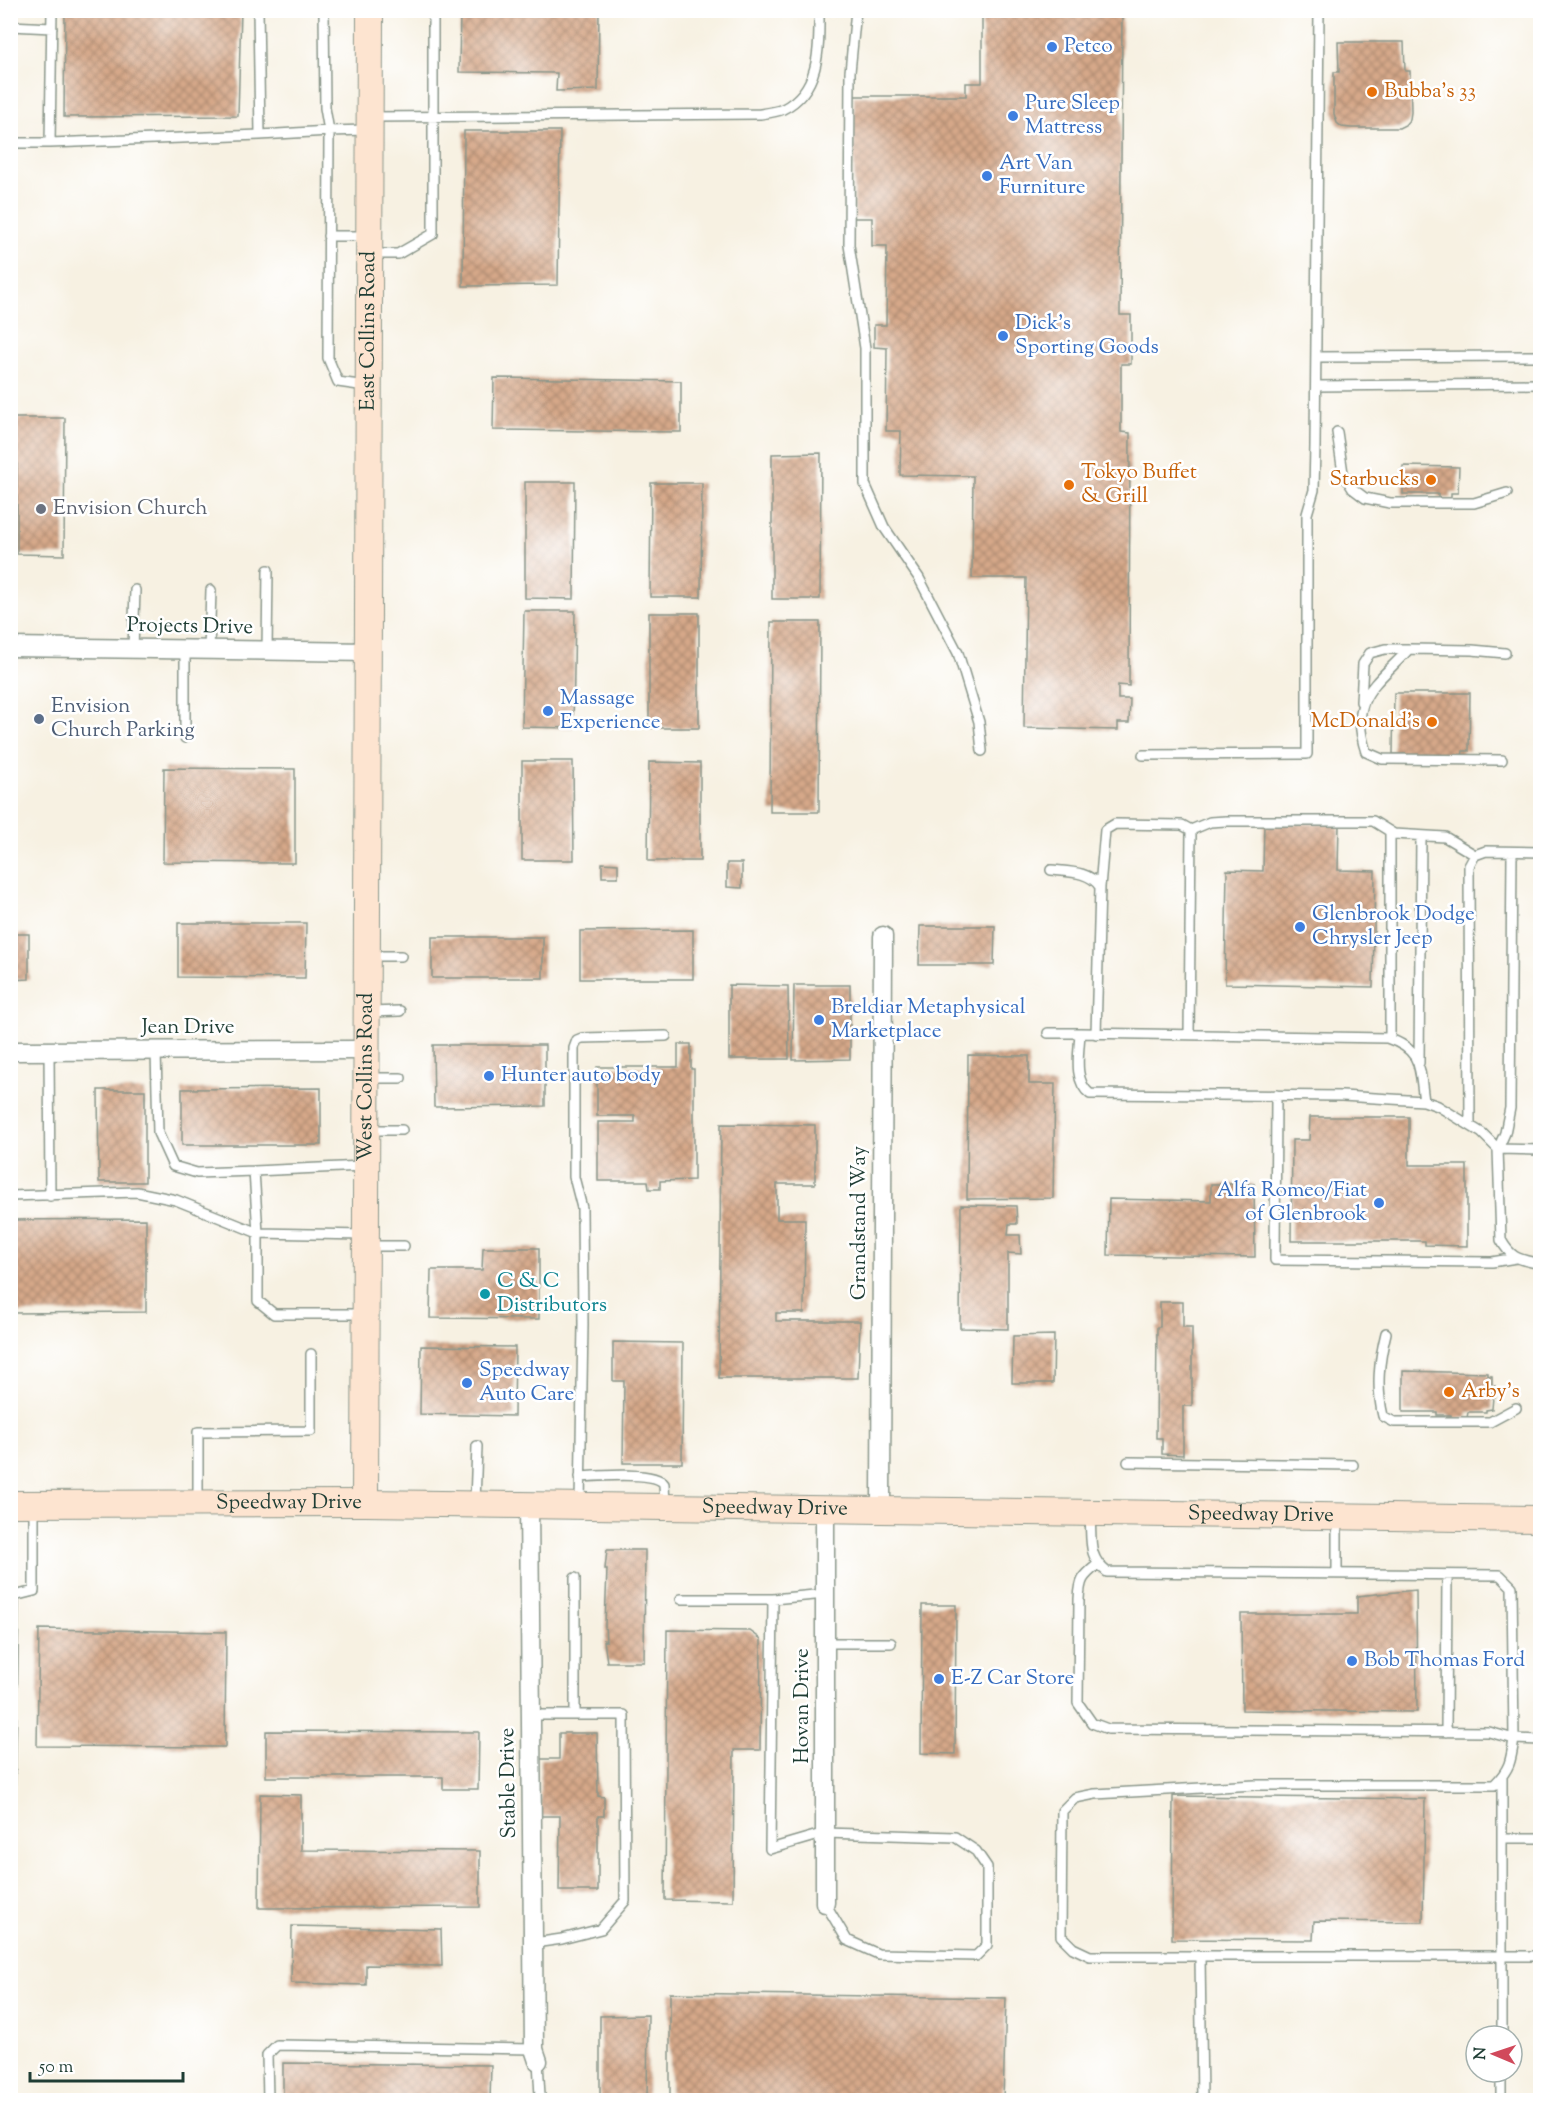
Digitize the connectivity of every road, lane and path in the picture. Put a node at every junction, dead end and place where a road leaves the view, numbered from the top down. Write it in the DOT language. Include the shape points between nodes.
graph roads {
  1 [pos="52,10"];
  2 [pos="258,10"];
  3 [pos="324,10"];
  4 [pos="370,10"];
  5 [pos="433,10"];
  6 [pos="819,10"];
  7 [pos="856,10"];
  8 [pos="1319,10"];
  9 [pos="10,26"];
  10 [pos="52,28"];
  11 [pos="433,116"];
  12 [pos="370,124"];
  13 [pos="329,131"];
  14 [pos="260,135"];
  15 [pos="10,143"];
  16 [pos="50,143"];
  17 [pos="328,236"];
  18 [pos="369,245"];
  19 [pos="1540,356"];
  20 [pos="1316,357"];
  21 [pos="1540,384"];
  22 [pos="369,386"];
  23 [pos="1316,386"];
  24 [pos="1337,432"];
  25 [pos="1507,493"];
  26 [pos="268,570"];
  27 [pos="135,590"];
  28 [pos="211,590"];
  29 [pos="10,647"];
  30 [pos="133,649"];
  31 [pos="185,650"];
  32 [pos="209,650"];
  33 [pos="1409,650"];
  34 [pos="267,651"];
  35 [pos="369,652"];
  36 [pos="1505,653"];
  37 [pos="1361,708"];
  38 [pos="185,738"];
  39 [pos="982,751"];
  40 [pos="1143,755"];
  41 [pos="1502,760"];
  42 [pos="1191,830"];
  43 [pos="1390,832"];
  44 [pos="1421,836"];
  45 [pos="1512,852"];
  46 [pos="1540,852"];
  47 [pos="1475,855"];
  48 [pos="1051,870"];
  49 [pos="1100,887"];
  50 [pos="883,936"];
  51 [pos="367,956"];
  52 [pos="401,956"];
  53 [pos="400,1011"];
  54 [pos="366,1012"];
  55 [pos="1048,1033"];
  56 [pos="1080,1033"];
  57 [pos="1096,1034"];
  58 [pos="1189,1035"];
  59 [pos="666,1036"];
  60 [pos="1390,1039"];
  61 [pos="366,1050"];
  62 [pos="10,1051"];
  63 [pos="49,1051"];
  64 [pos="156,1051"];
  65 [pos="1419,1068"];
  66 [pos="366,1078"];
  67 [pos="401,1078"];
  68 [pos="1276,1095"];
  69 [pos="1424,1101"];
  70 [pos="1470,1125"];
  71 [pos="366,1130"];
  72 [pos="402,1130"];
  73 [pos="1498,1149"];
  74 [pos="1540,1150"];
  75 [pos="366,1166"];
  76 [pos="254,1172"];
  77 [pos="10,1196"];
  78 [pos="50,1196"];
  79 [pos="258,1233"];
  80 [pos="365,1240"];
  81 [pos="404,1246"];
  82 [pos="1516,1258"];
  83 [pos="1540,1264"];
  84 [pos="365,1314"];
  85 [pos="1386,1333"];
  86 [pos="311,1354"];
  87 [pos="1516,1408"];
  88 [pos="477,1446"];
  89 [pos="1128,1462"];
  90 [pos="1353,1465"];
  91 [pos="580,1477"];
  92 [pos="198,1503"];
  93 [pos="365,1503"];
  94 [pos="22,1504"];
  95 [pos="475,1504"];
  96 [pos="529,1505"];
  97 [pos="580,1506"];
  98 [pos="666,1507"];
  99 [pos="825,1509"];
  100 [pos="881,1509"];
  101 [pos="1090,1513"];
  102 [pos="1337,1515"];
  103 [pos="1540,1519"];
  104 [pos="1097,1565"];
  105 [pos="1337,1574"];
  106 [pos="1447,1575"];
  107 [pos="575,1578"];
  108 [pos="825,1594"];
  109 [pos="681,1599"];
  110 [pos="773,1599"];
  111 [pos="825,1642"];
  112 [pos="891,1643"];
  113 [pos="531,1715"];
  114 [pos="575,1715"];
  115 [pos="1446,1732"];
  116 [pos="1514,1739"];
  117 [pos="1540,1740"];
  118 [pos="1502,1777"];
  119 [pos="10,1790"];
  120 [pos="825,1833"];
  121 [pos="1502,1838"];
  122 [pos="1540,1838"];
  123 [pos="825,1903"];
  124 [pos="534,1943"];
  125 [pos="1200,1956"];
  126 [pos="1503,1956"];
  127 [pos="1540,1956"];
  128 [pos="1502,2024"];
  129 [pos="536,2055"];
  130 [pos="1502,2084"];
  131 [pos="268,2100"];
  132 [pos="537,2100"];
  133 [pos="1202,2100"];
  134 [pos="1501,2100"];
  1 -- 10 [label="lane"];
  2 -- 14 [label="lane"];
  3 -- 13 [label="lane" via="325,108"];
  4 -- 12 [label="main road, East Collins Road"];
  5 -- 11 [label="lane"];
  6 -- 11 [label="lane" via="819,50 813,78 800,98 781,110 760,114"];
  7 -- 39 [label="lane" via="850,72 849,245 865,348 865,484 884,527 919,578 958,653 979,722"];
  8 -- 20 [label="lane"];
  9 -- 10 [label="lane"];
  10 -- 16 [label="lane"];
  11 -- 12 [label="lane"];
  11 -- 18 [label="lane" via="433,234 398,254"];
  12 -- 13 [label="lane"];
  12 -- 18 [label="main road, East Collins Road"];
  13 -- 14 [label="lane"];
  13 -- 17 [label="lane"];
  14 -- 16 [label="lane"];
  15 -- 16 [label="lane"];
  17 -- 18 [label="lane"];
  17 -- 22 [label="lane" via="328,358 338,382"];
  18 -- 22 [label="main road, East Collins Road"];
  19 -- 20 [label="lane"];
  20 -- 23 [label="lane"];
  21 -- 23 [label="lane"];
  22 -- 35 [label="main road, East Collins Road"];
  23 -- 40 [label="lane" via="1314,490 1307,514 1307,753"];
  24 -- 25 [label="lane" via="1343,473 1353,489 1365,498 1390,503 1474,503"];
  26 -- 34 [label="lane"];
  27 -- 30 [label="lane"];
  28 -- 32 [label="lane"];
  29 -- 30 [label="street, Projects Drive"];
  30 -- 31 [label="street, Projects Drive"];
  31 -- 32 [label="street, Projects Drive"];
  31 -- 38 [label="lane"];
  32 -- 34 [label="street, Projects Drive"];
  33 -- 36 [label="lane"];
  33 -- 37 [label="lane" via="1368,691"];
  33 -- 37 [label="lane" via="1370,653 1363,664"];
  34 -- 35 [label="street, Projects Drive"];
  35 -- 51 [label="main road, West Collins Road"];
  37 -- 41 [label="lane" via="1360,734 1366,752 1382,759"];
  42 -- 43 [label="lane" via="1210,822 1316,820 1373,821"];
  42 -- 49 [label="lane" via="1182,825 1115,824 1104,830"];
  42 -- 58 [label="lane"];
  43 -- 44 [label="lane"];
  43 -- 60 [label="lane"];
  44 -- 47 [label="lane" via="1445,837"];
  44 -- 65 [label="lane"];
  45 -- 46 [label="lane"];
  45 -- 47 [label="lane" via="1486,851"];
  45 -- 73 [label="lane" via="1510,1108"];
  47 -- 70 [label="lane" via="1469,866"];
  48 -- 49 [label="lane" via="1095,879"];
  49 -- 57 [label="lane"];
  50 -- 100 [label="street, Grandstand Way"];
  51 -- 52 [label="lane"];
  51 -- 54 [label="main road, West Collins Road"];
  53 -- 54 [label="lane"];
  54 -- 61 [label="main road, West Collins Road"];
  55 -- 56 [label="lane"];
  56 -- 57 [label="lane"];
  56 -- 68 [label="lane" via="1079,1075 1083,1089 1090,1094"];
  57 -- 58 [label="lane"];
  58 -- 60 [label="lane"];
  59 -- 91 [label="lane" via="586,1037 577,1040 574,1048 574,1177 582,1208"];
  60 -- 65 [label="lane" via="1405,1044"];
  61 -- 64 [label="street, Jean Drive"];
  61 -- 66 [label="main road, West Collins Road"];
  62 -- 63 [label="street, Jean Drive"];
  63 -- 64 [label="street, Jean Drive"];
  63 -- 78 [label="lane"];
  64 -- 76 [label="lane" via="158,1133 173,1166 197,1173"];
  65 -- 69 [label="lane"];
  66 -- 67 [label="lane"];
  66 -- 71 [label="main road, West Collins Road"];
  68 -- 69 [label="lane"];
  68 -- 82 [label="lane" via="1275,1260 1492,1262"];
  69 -- 70 [label="lane"];
  70 -- 73 [label="lane"];
  71 -- 72 [label="lane"];
  71 -- 75 [label="main road, West Collins Road"];
  73 -- 74 [label="lane"];
  73 -- 82 [label="lane" via="1501,1240"];
  75 -- 76 [label="lane"];
  75 -- 80 [label="main road, West Collins Road"];
  76 -- 79 [label="lane"];
  77 -- 78 [label="lane"];
  78 -- 79 [label="lane" via="137,1192 176,1200"];
  79 -- 80 [label="lane"];
  79 -- 84 [label="lane" via="258,1301 274,1314"];
  80 -- 81 [label="lane"];
  80 -- 84 [label="main road, West Collins Road"];
  82 -- 83 [label="lane"];
  84 -- 93 [label="main road, West Collins Road"];
  85 -- 87 [label="lane" via="1379,1359 1383,1416 1394,1422 1490,1422"];
  86 -- 92 [label="lane" via="312,1431 198,1432"];
  88 -- 95 [label="lane"];
  89 -- 90 [label="lane"];
  91 -- 97 [label="lane"];
  91 -- 98 [label="lane" via="657,1478 664,1484"];
  92 -- 93 [label="main road, Speedway Drive"];
  92 -- 94 [label="main road, Speedway Drive"];
  93 -- 95 [label="main road, Speedway Drive"];
  94 -- 119 [label="lane" via="34,1591 14,1596"];
  95 -- 96 [label="main road, Speedway Drive"];
  96 -- 97 [label="main road, Speedway Drive"];
  96 -- 113 [label="street, Stable Drive"];
  97 -- 98 [label="main road, Speedway Drive"];
  98 -- 99 [label="main road, Speedway Drive"];
  99 -- 100 [label="main road, Speedway Drive"];
  99 -- 108 [label="street, Hovan Drive"];
  100 -- 101 [label="main road, Speedway Drive"];
  101 -- 102 [label="main road, Speedway Drive"];
  101 -- 104 [label="lane" via="1093,1558"];
  102 -- 103 [label="main road, Speedway Drive"];
  102 -- 105 [label="lane"];
  104 -- 105 [label="lane" via="1107,1572"];
  104 -- 115 [label="lane" via="1084,1575 1079,1599 1078,1703 1092,1723 1108,1729"];
  105 -- 106 [label="lane"];
  106 -- 115 [label="lane"];
  106 -- 116 [label="lane" via="1500,1575 1512,1587"];
  107 -- 114 [label="lane"];
  108 -- 110 [label="lane"];
  108 -- 111 [label="street, Hovan Drive"];
  109 -- 110 [label="lane"];
  110 -- 120 [label="lane" via="771,1849"];
  111 -- 112 [label="lane"];
  111 -- 120 [label="street, Hovan Drive"];
  113 -- 114 [label="lane"];
  113 -- 124 [label="street, Stable Drive"];
  114 -- 124 [label="lane" via="624,1715 625,1901 601,1929"];
  115 -- 116 [label="lane" via="1489,1732"];
  116 -- 117 [label="lane"];
  116 -- 118 [label="lane" via="1511,1762"];
  118 -- 121 [label="lane"];
  118 -- 125 [label="lane" via="1494,1785 1255,1785 1076,1798 1062,1811 1061,1936 1073,1948 1090,1956"];
  120 -- 123 [label="street, Hovan Drive"];
  120 -- 123 [label="lane" via="955,1837 976,1851 987,1867 987,1945 976,1956 878,1954 847,1940"];
  121 -- 122 [label="lane"];
  121 -- 126 [label="lane"];
  124 -- 129 [label="street, Stable Drive"];
  125 -- 126 [label="lane"];
  125 -- 133 [label="lane"];
  126 -- 127 [label="lane"];
  126 -- 128 [label="lane"];
  129 -- 131 [label="lane" via="277,2045 267,2055"];
  129 -- 132 [label="lane" via="540,2096"];
  130 -- 134 [label="lane"];
}
